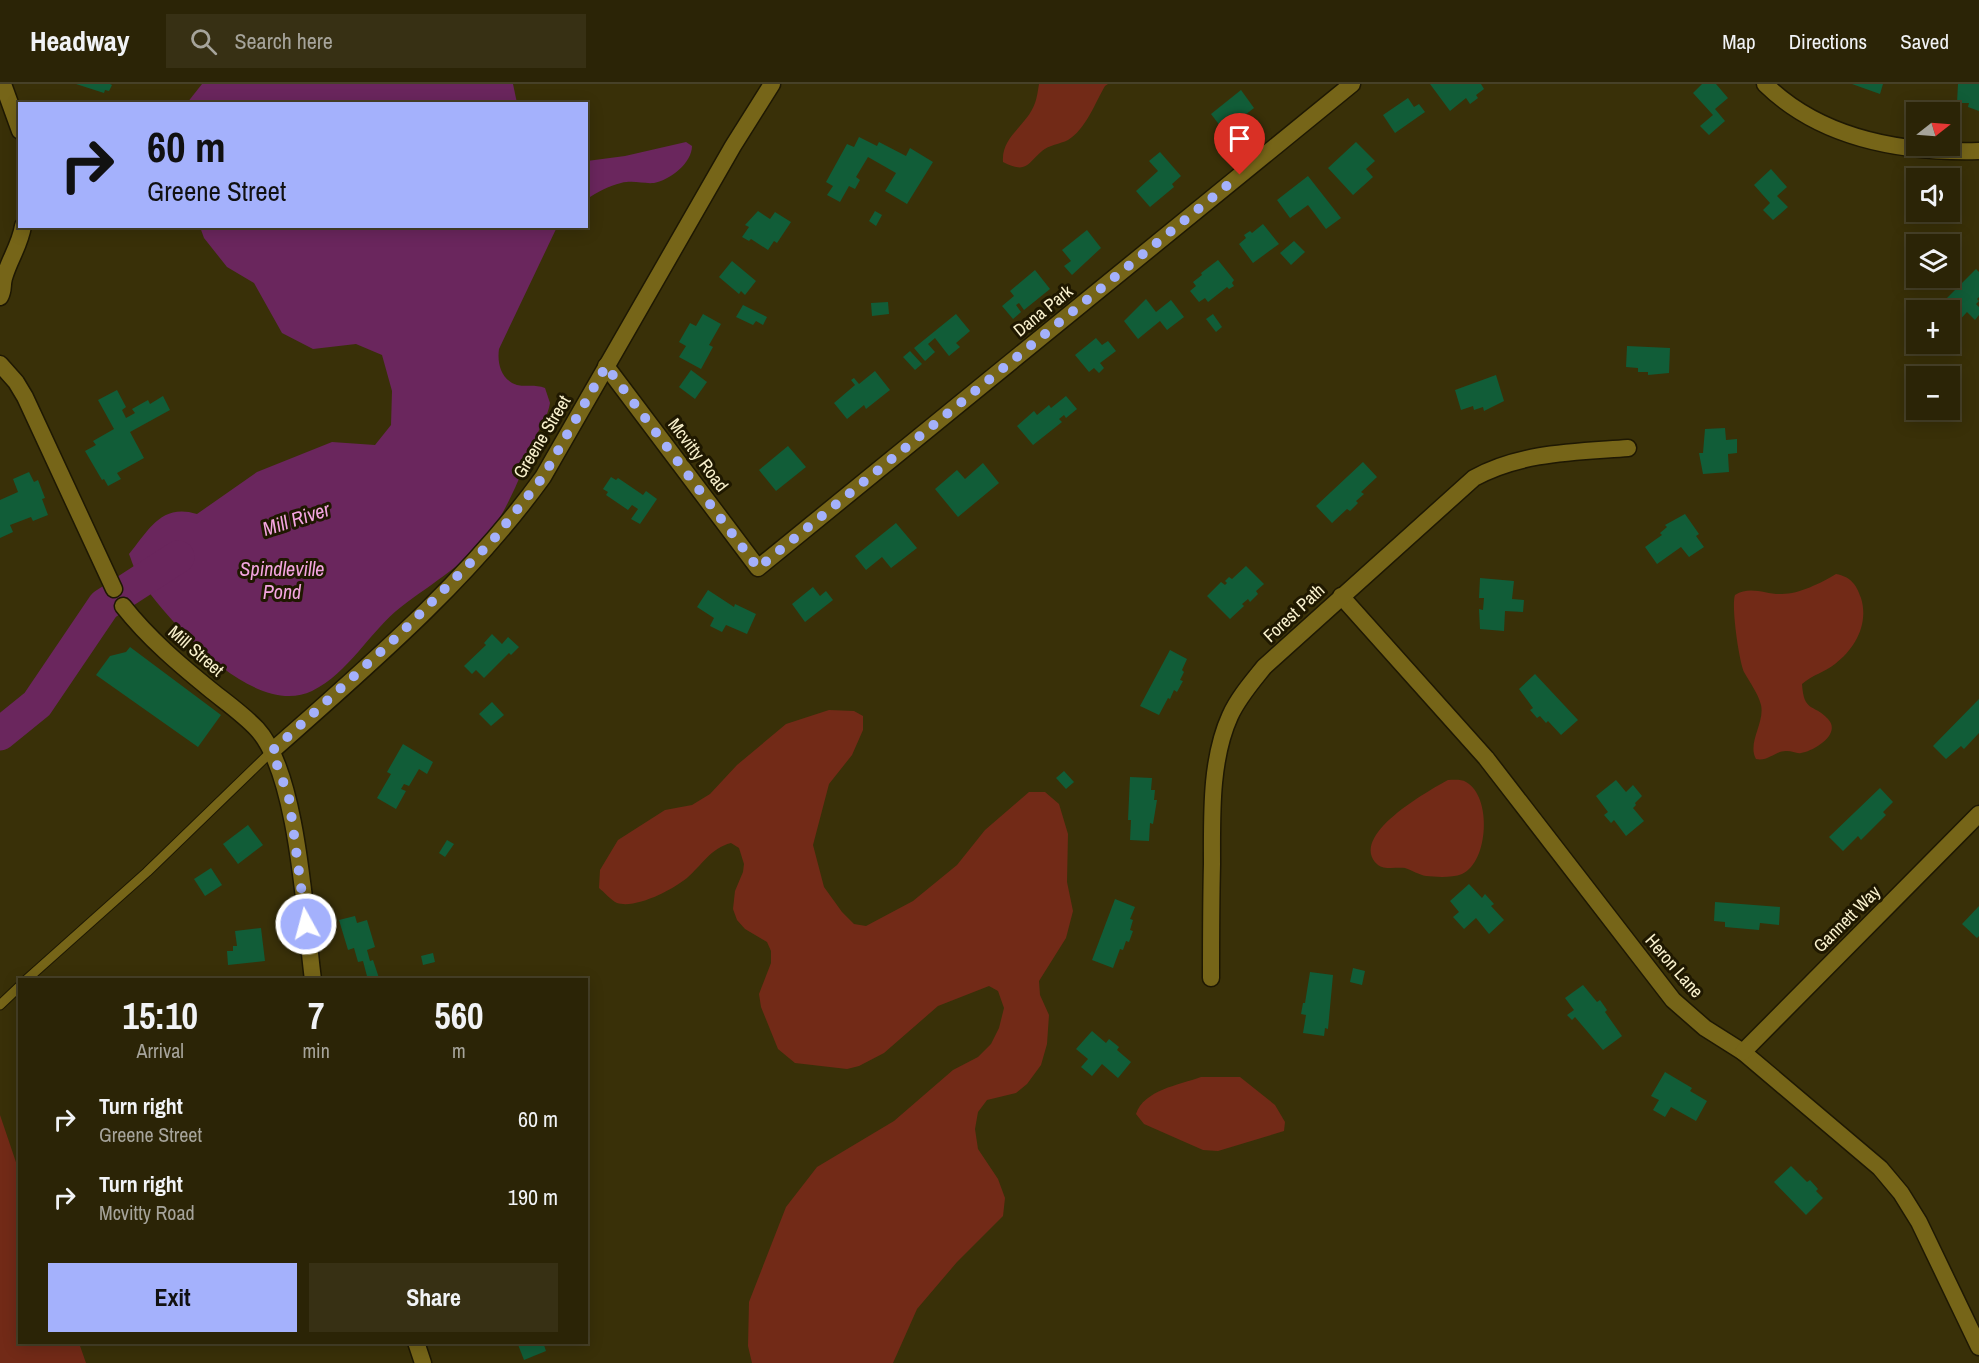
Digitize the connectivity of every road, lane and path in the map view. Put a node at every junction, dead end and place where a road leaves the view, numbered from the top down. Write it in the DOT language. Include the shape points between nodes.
graph roads {
  1 [pos="3,84"];
  2 [pos="772,84"];
  3 [pos="1352,84"];
  4 [pos="1765,84"];
  5 [pos="18,125"];
  6 [pos="1979,151"];
  7 [pos="23,228"];
  8 [pos="2,280"];
  9 [pos="0,297"];
  10 [pos="0,364"];
  11 [pos="606,366"];
  12 [pos="1628,448"];
  13 [pos="758,568"];
  14 [pos="1341,596"];
  15 [pos="272,751"];
  16 [pos="1979,814"];
  17 [pos="28,978"];
  18 [pos="313,978"];
  19 [pos="1211,978"];
  20 [pos="18,988"];
  21 [pos="0,1005"];
  22 [pos="1743,1052"];
  23 [pos="417,1344"];
  24 [pos="1979,1347"];
  25 [pos="423,1363"];
  1 -- 5 [label="street"];
  2 -- 11 [label="street, Greene Street"];
  3 -- 13 [label="street, Dana Park"];
  4 -- 6 [label="street" via="1797,112 1846,134 1939,152"];
  7 -- 8 [label="street"];
  8 -- 9 [label="street"];
  10 -- 15 [label="street, Mill Street" via="25,397 123,606 138,626 181,666 258,730"];
  11 -- 13 [label="street, Mcvitty Road"];
  11 -- 15 [label="street, Greene Street" via="543,477 493,540 399,635"];
  12 -- 14 [label="street, Forest Path" via="1552,454 1488,471 1459,490"];
  14 -- 19 [label="street, Forest Path" via="1264,667 1230,715 1216,770 1212,820"];
  14 -- 22 [label="street, Heron Lane" via="1486,758 1673,1000 1705,1028"];
  15 -- 17 [label="lane"];
  15 -- 18 [label="street, Mill Street" via="289,798"];
  16 -- 22 [label="street, Gannett Way"];
  20 -- 21 [label="lane"];
  22 -- 24 [label="street, Heron Lane" via="1854,1144 1901,1193 1938,1258"];
  23 -- 25 [label="street"];
}
